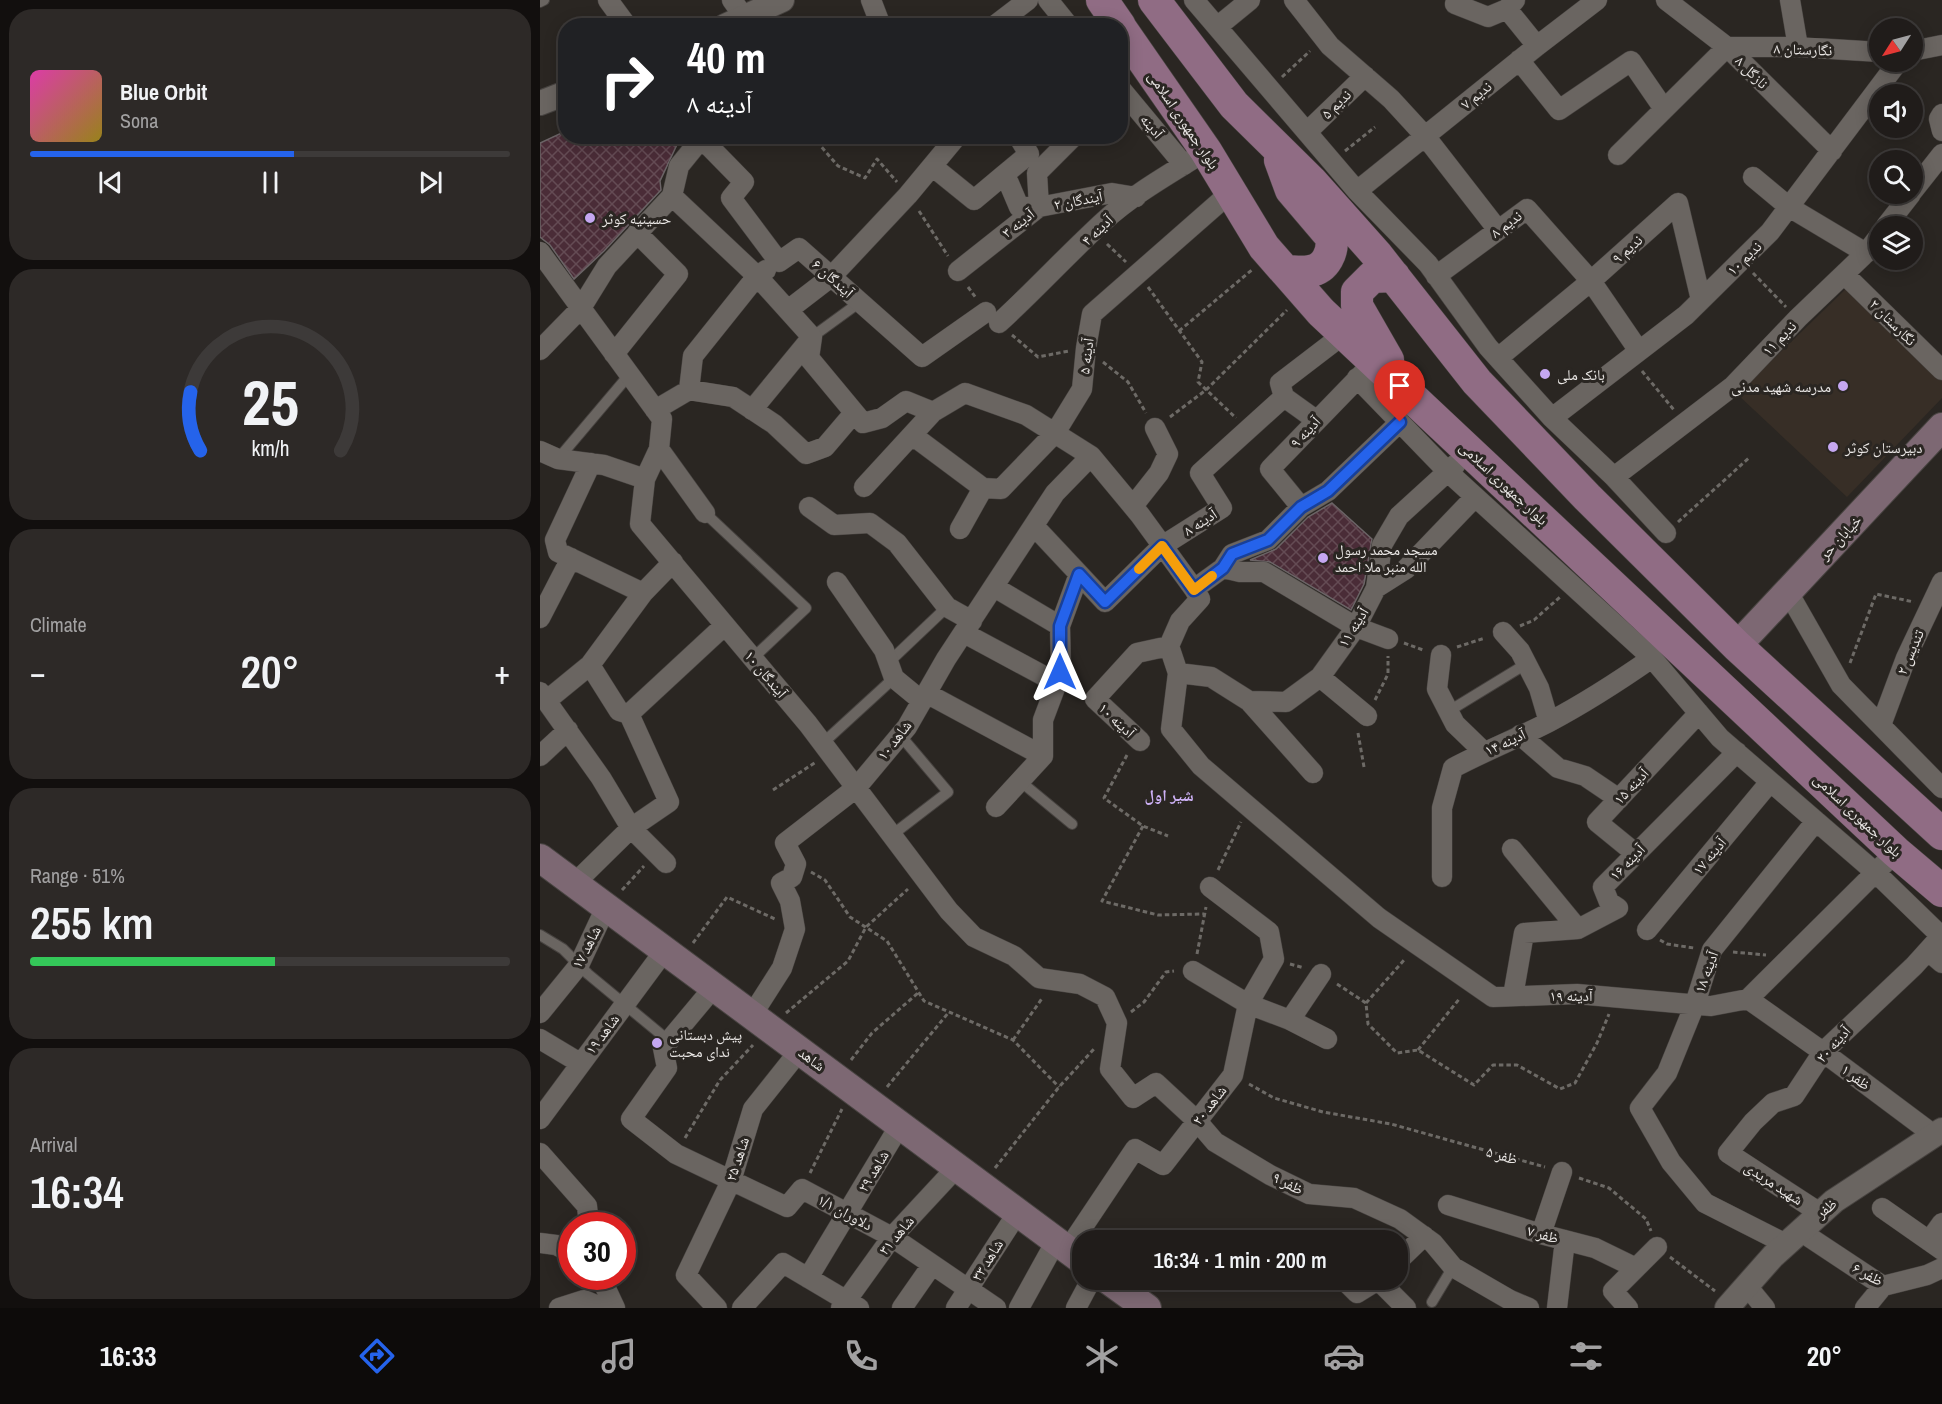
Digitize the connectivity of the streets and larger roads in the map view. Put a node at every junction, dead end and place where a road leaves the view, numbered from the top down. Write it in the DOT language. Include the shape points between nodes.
graph roads {
  1 [pos="608,0"];
  2 [pos="782,0"];
  3 [pos="871,0"];
  4 [pos="1028,0"];
  5 [pos="1048,0"];
  6 [pos="1154,0"];
  7 [pos="1194,0"];
  8 [pos="1250,0"];
  9 [pos="1294,0"];
  10 [pos="1597,0"];
  11 [pos="1790,0"];
  12 [pos="1678,3"];
  13 [pos="1455,4"];
  14 [pos="1511,4"];
  15 [pos="734,14"];
  16 [pos="621,18"];
  17 [pos="878,18"];
  18 [pos="1004,18"];
  19 [pos="1063,18"];
  20 [pos="1217,27"];
  21 [pos="1128,43"];
  22 [pos="1942,45"];
  23 [pos="1537,46"];
  24 [pos="1727,47"];
  25 [pos="1798,47"];
  26 [pos="1923,49"];
  27 [pos="1869,51"];
  28 [pos="1519,60"];
  29 [pos="1891,72"];
  30 [pos="1365,76"];
  31 [pos="558,96"];
  32 [pos="1128,96"];
  33 [pos="540,103"];
  34 [pos="1664,109"];
  35 [pos="1942,114"];
  36 [pos="1307,132"];
  37 [pos="1942,132"];
  38 [pos="1425,136"];
  39 [pos="695,144"];
  40 [pos="706,144"];
  41 [pos="950,144"];
  42 [pos="1023,144"];
  43 [pos="1066,144"];
  44 [pos="1274,144"];
  45 [pos="1832,151"];
  46 [pos="1942,154"];
  47 [pos="1618,155"];
  48 [pos="1195,158"];
  49 [pos="932,166"];
  50 [pos="1005,174"];
  51 [pos="1753,177"];
  52 [pos="1923,179"];
  53 [pos="1357,191"];
  54 [pos="1231,192"];
  55 [pos="672,196"];
  56 [pos="1136,197"];
  57 [pos="1903,204"];
  58 [pos="1039,207"];
  59 [pos="1789,207"];
  60 [pos="1894,216"];
  61 [pos="1498,230"];
  62 [pos="637,233"];
  63 [pos="1869,249"];
  64 [pos="540,252"];
  65 [pos="1866,253"];
  66 [pos="779,261"];
  67 [pos="958,271"];
  68 [pos="1287,273"];
  69 [pos="1844,273"];
  70 [pos="757,276"];
  71 [pos="1394,276"];
  72 [pos="1436,276"];
  73 [pos="831,277"];
  74 [pos="1591,281"];
  75 [pos="1701,300"];
  76 [pos="581,308"];
  77 [pos="788,310"];
  78 [pos="992,318"];
  79 [pos="1344,334"];
  80 [pos="812,337"];
  81 [pos="540,350"];
  82 [pos="614,354"];
  83 [pos="1635,354"];
  84 [pos="1498,358"];
  85 [pos="1366,370"];
  86 [pos="1942,370"];
  87 [pos="1515,377"];
  88 [pos="689,390"];
  89 [pos="1490,396"];
  90 [pos="1284,398"];
  91 [pos="1405,409"];
  92 [pos="655,410"];
  93 [pos="752,410"];
  94 [pos="933,412"];
  95 [pos="854,413"];
  96 [pos="1552,418"];
  97 [pos="1316,420"];
  98 [pos="1942,427"];
  99 [pos="1155,428"];
  100 [pos="1055,433"];
  101 [pos="912,435"];
  102 [pos="659,449"];
  103 [pos="549,455"];
  104 [pos="1091,456"];
  105 [pos="1459,461"];
  106 [pos="591,463"];
  107 [pos="1614,477"];
  108 [pos="645,478"];
  109 [pos="864,487"];
  110 [pos="983,488"];
  111 [pos="1475,496"];
  112 [pos="1133,506"];
  113 [pos="809,507"];
  114 [pos="1301,507"];
  115 [pos="705,513"];
  116 [pos="1034,526"];
  117 [pos="960,529"];
  118 [pos="1666,533"];
  119 [pos="1162,546"];
  120 [pos="571,558"];
  121 [pos="673,562"];
  122 [pos="1223,568"];
  123 [pos="1079,574"];
  124 [pos="837,582"];
  125 [pos="1942,582"];
  126 [pos="994,587"];
  127 [pos="1376,588"];
  128 [pos="1194,590"];
  129 [pos="1788,592"];
  130 [pos="643,593"];
  131 [pos="540,618"];
  132 [pos="725,625"];
  133 [pos="1060,626"];
  134 [pos="968,627"];
  135 [pos="1356,627"];
  136 [pos="1503,632"];
  137 [pos="1388,639"];
  138 [pos="1169,646"];
  139 [pos="1737,646"];
  140 [pos="1441,655"];
  141 [pos="1652,658"];
  142 [pos="590,665"];
  143 [pos="1178,673"];
  144 [pos="1320,676"];
  145 [pos="1057,683"];
  146 [pos="543,696"];
  147 [pos="924,697"];
  148 [pos="1249,701"];
  149 [pos="1699,713"];
  150 [pos="628,714"];
  151 [pos="1367,716"];
  152 [pos="1549,722"];
  153 [pos="1881,725"];
  154 [pos="568,730"];
  155 [pos="1520,735"];
  156 [pos="1140,741"];
  157 [pos="1484,752"];
  158 [pos="1737,752"];
  159 [pos="540,756"];
  160 [pos="1043,756"];
  161 [pos="1313,773"];
  162 [pos="1770,782"];
  163 [pos="856,788"];
  164 [pos="1942,788"];
  165 [pos="1619,799"];
  166 [pos="996,807"];
  167 [pos="1816,821"];
  168 [pos="631,828"];
  169 [pos="1942,834"];
  170 [pos="1512,849"];
  171 [pos="1635,853"];
  172 [pos="661,858"];
  173 [pos="1886,862"];
  174 [pos="542,863"];
  175 [pos="1442,877"];
  176 [pos="575,883"];
  177 [pos="1210,887"];
  178 [pos="1942,891"];
  179 [pos="606,907"];
  180 [pos="1578,929"];
  181 [pos="1647,930"];
  182 [pos="1938,946"];
  183 [pos="672,956"];
  184 [pos="1193,971"];
  185 [pos="1321,974"];
  186 [pos="714,987"];
  187 [pos="1513,996"];
  188 [pos="1748,999"];
  189 [pos="1248,1004"];
  190 [pos="1695,1004"];
  191 [pos="540,1013"];
  192 [pos="1290,1020"];
  193 [pos="761,1021"];
  194 [pos="1117,1023"];
  195 [pos="540,1039"];
  196 [pos="1327,1039"];
  197 [pos="800,1050"];
  198 [pos="1823,1052"];
  199 [pos="580,1063"];
  200 [pos="540,1119"];
  201 [pos="1197,1121"];
  202 [pos="900,1125"];
  203 [pos="1938,1132"];
  204 [pos="540,1153"];
  205 [pos="1728,1154"];
  206 [pos="957,1167"];
  207 [pos="1562,1172"];
  208 [pos="731,1181"];
  209 [pos="1448,1205"];
  210 [pos="1882,1208"];
  211 [pos="588,1212"];
  212 [pos="1018,1212"];
  213 [pos="847,1213"];
  214 [pos="1820,1213"];
  215 [pos="1942,1223"];
  216 [pos="1541,1234"];
  217 [pos="1424,1236"];
  218 [pos="892,1237"];
  219 [pos="1793,1237"];
  220 [pos="1565,1240"];
  221 [pos="540,1243"];
  222 [pos="1936,1245"];
  223 [pos="558,1246"];
  224 [pos="1657,1247"];
  225 [pos="1069,1250"];
  226 [pos="1408,1251"];
  227 [pos="932,1265"];
  228 [pos="1636,1268"];
  229 [pos="1942,1268"];
  230 [pos="808,1278"];
  231 [pos="1883,1286"];
  232 [pos="607,1290"];
  233 [pos="968,1290"];
  234 [pos="1086,1290"];
  235 [pos="1122,1290"];
  236 [pos="1388,1290"];
  237 [pos="1735,1299"];
  238 [pos="540,1306"];
  239 [pos="849,1306"];
  240 [pos="546,1308"];
  241 [pos="559,1308"];
  242 [pos="603,1308"];
  243 [pos="615,1308"];
  244 [pos="717,1308"];
  245 [pos="742,1308"];
  246 [pos="902,1308"];
  247 [pos="956,1308"];
  248 [pos="996,1308"];
  249 [pos="1020,1308"];
  250 [pos="1076,1308"];
  251 [pos="1147,1308"];
  252 [pos="1406,1308"];
  253 [pos="1529,1308"];
  254 [pos="1557,1308"];
  255 [pos="1627,1308"];
  256 [pos="1765,1308"];
  257 [pos="1865,1308"];
  1 -- 16 [label="street"];
  2 -- 15 [label="street"];
  3 -- 17 [label="street"];
  4 -- 18 [label="street"];
  5 -- 19 [label="street"];
  6 -- 44 [label="main road" via="1234,105"];
  7 -- 20 [label="street"];
  8 -- 20 [label="street"];
  9 -- 30 [label="street" via="1324,38"];
  10 -- 23 [label="street, ندیم ۷"];
  11 -- 25 [label="street"];
  12 -- 24 [label="street, نازگل ۸"];
  13 -- 14 [label="street" via="1488,17"];
  14 -- 23 [label="street"];
  20 -- 36 [label="street"];
  21 -- 48 [label="main road, بلوار جمهوری اسلامی"];
  22 -- 26 [label="street"];
  23 -- 28 [label="street, ندیم ۷"];
  24 -- 25 [label="street, نگارستان ۸"];
  24 -- 34 [label="street"];
  24 -- 45 [label="street, نازگل ۸"];
  25 -- 27 [label="street, نگارستان ۸"];
  28 -- 34 [label="street" via="1559,110 1631,61"];
  28 -- 38 [label="street, ندیم ۷"];
  29 -- 45 [label="street, ندیم ۱۰"];
  30 -- 36 [label="street, ندیم ۵"];
  30 -- 38 [label="street"];
  31 -- 33 [label="street"];
  32 -- 48 [label="street, آدینه"];
  34 -- 47 [label="street"];
  35 -- 37 [label="street"];
  36 -- 53 [label="street"];
  38 -- 53 [label="street, ندیم ۷"];
  38 -- 61 [label="street"];
  39 -- 55 [label="street" via="678,166"];
  40 -- 66 [label="street" via="744,182 731,198"];
  41 -- 49 [label="street"];
  42 -- 50 [label="street" via="1029,154"];
  43 -- 58 [label="street, آدینه ۳" via="1037,173"];
  44 -- 68 [label="main road" via="1291,190 1333,244 1330,255 1317,269"];
  44 -- 71 [label="main road"];
  45 -- 59 [label="street, ندیم ۱۰"];
  46 -- 52 [label="street"];
  48 -- 54 [label="main road, بلوار جمهوری اسلامی"];
  48 -- 56 [label="street, آدینه ۴"];
  49 -- 50 [label="street" via="974,200"];
  49 -- 73 [label="street"];
  50 -- 58 [label="street, آیندگان ۲" via="1019,207"];
  51 -- 59 [label="street"];
  53 -- 72 [label="street"];
  54 -- 68 [label="main road, بلوار جمهوری اسلامی"];
  54 -- 100 [label="street, آدینه ۵" via="1092,314 1082,389"];
  55 -- 62 [label="street"];
  55 -- 70 [label="street"];
  56 -- 58 [label="street, آیندگان ۲" via="1112,193"];
  56 -- 78 [label="street, آدینه ۴" via="1106,220 1038,288"];
  57 -- 60 [label="street"];
  58 -- 67 [label="street, آدینه ۳"];
  59 -- 65 [label="street"];
  59 -- 75 [label="street, ندیم ۱۰" via="1770,232"];
  61 -- 72 [label="street, ندیم ۸"];
  61 -- 74 [label="street, ندیم ۸" via="1527,209"];
  62 -- 76 [label="street" via="607,266"];
  62 -- 82 [label="street" via="678,274"];
  63 -- 65 [label="street, ندیم ۱۱"];
  64 -- 76 [label="street, آیندگان ۱۰"];
  65 -- 69 [label="street, ندیم ۱۱"];
  66 -- 70 [label="street"];
  66 -- 73 [label="street, آیندگان ۶" via="799,248"];
  68 -- 79 [label="main road, بلوار جمهوری اسلامی"];
  69 -- 86 [label="street, نگارستان ۲"];
  69 -- 107 [label="street, ندیم ۱۱" via="1733,386"];
  70 -- 77 [label="street"];
  70 -- 88 [label="street" via="693,356"];
  71 -- 89 [label="main road"];
  71 -- 91 [label="main road" via="1372,277 1357,292 1357,306"];
  72 -- 84 [label="street"];
  73 -- 77 [label="street"];
  73 -- 78 [label="street, آیندگان ۶" via="922,357"];
  74 -- 75 [label="street, ندیم ۹" via="1678,203"];
  74 -- 83 [label="street"];
  74 -- 84 [label="street, ندیم ۹"];
  75 -- 83 [label="street, ندیم ۱۰"];
  76 -- 81 [label="street"];
  76 -- 82 [label="street, آیندگان ۱۰"];
  77 -- 80 [label="street"];
  79 -- 85 [label="main road, بلوار جمهوری اسلامی"];
  79 -- 90 [label="street" via="1280,382"];
  80 -- 93 [label="street"];
  80 -- 95 [label="street" via="810,358"];
  82 -- 92 [label="street, آیندگان ۱۰"];
  83 -- 96 [label="street, ندیم ۱۰"];
  84 -- 87 [label="street"];
  85 -- 91 [label="main road, بلوار جمهوری اسلامی"];
  85 -- 97 [label="street, آدینه ۹"];
  87 -- 89 [label="street"];
  87 -- 96 [label="street"];
  88 -- 92 [label="street"];
  88 -- 93 [label="street" via="733,397"];
  89 -- 139 [label="main road"];
  90 -- 97 [label="street"];
  90 -- 119 [label="street, آدینه ۸" via="1200,473 1222,508"];
  91 -- 105 [label="main road, بلوار جمهوری اسلامی"];
  91 -- 114 [label="street" via="1328,491"];
  92 -- 102 [label="street, آیندگان ۱۰" via="662,419"];
  93 -- 95 [label="street" via="774,424 806,454 825,447"];
  94 -- 95 [label="street" via="906,401 882,418 863,423"];
  94 -- 100 [label="street" via="965,393 1026,415"];
  94 -- 101 [label="street"];
  96 -- 107 [label="street"];
  97 -- 114 [label="street, آدینه ۹" via="1270,469"];
  98 -- 129 [label="main road, خیابان حر"];
  99 -- 112 [label="street" via="1168,454 1159,473"];
  100 -- 104 [label="street"];
  100 -- 110 [label="street, آدینه ۵" via="1001,489"];
  101 -- 109 [label="street"];
  101 -- 110 [label="street"];
  102 -- 108 [label="street, آیندگان ۱۰"];
  102 -- 115 [label="street"];
  103 -- 106 [label="street"];
  104 -- 112 [label="street"];
  104 -- 116 [label="street, شاهد ۱۰" via="1055,493"];
  105 -- 111 [label="street"];
  105 -- 127 [label="street, آدینه ۱۱" via="1399,516 1382,545"];
  105 -- 173 [label="main road, بلوار جمهوری اسلامی"];
  106 -- 108 [label="street"];
  106 -- 120 [label="street" via="555,540 558,552"];
  107 -- 118 [label="street"];
  108 -- 121 [label="street, آیندگان ۱۰" via="640,524"];
  110 -- 117 [label="street"];
  111 -- 127 [label="street" via="1406,569"];
  111 -- 141 [label="street"];
  112 -- 119 [label="street"];
  113 -- 134 [label="street" via="834,525 870,523 897,543 947,607"];
  114 -- 122 [label="street" via="1268,540 1232,554"];
  116 -- 123 [label="street"];
  116 -- 126 [label="street, شاهد ۱۰"];
  119 -- 123 [label="street, آدینه ۸" via="1105,602"];
  119 -- 128 [label="street"];
  120 -- 130 [label="street"];
  120 -- 131 [label="street"];
  121 -- 130 [label="street"];
  121 -- 132 [label="street, آیندگان ۱۰"];
  122 -- 128 [label="street"];
  122 -- 135 [label="street" via="1264,572"];
  123 -- 133 [label="street"];
  124 -- 147 [label="street" via="884,650 891,671"];
  125 -- 153 [label="street, تندیس ۲" via="1906,658"];
  126 -- 133 [label="street"];
  126 -- 134 [label="street, شاهد ۱۰"];
  127 -- 135 [label="street, آدینه ۱۱"];
  128 -- 138 [label="street" via="1200,598 1180,621"];
  129 -- 139 [label="main road, خیابان حر"];
  129 -- 153 [label="street" via="1841,685"];
  130 -- 142 [label="street"];
  132 -- 150 [label="street"];
  132 -- 163 [label="street, آیندگان ۱۰"];
  133 -- 145 [label="street"];
  134 -- 145 [label="street"];
  134 -- 147 [label="street, شاهد ۱۰"];
  135 -- 137 [label="street"];
  135 -- 144 [label="street, آدینه ۱۱"];
  136 -- 152 [label="street" via="1520,651 1539,688"];
  138 -- 143 [label="street"];
  138 -- 156 [label="street, آدینه ۱۰" via="1137,653 1095,699"];
  139 -- 169 [label="main road"];
  140 -- 157 [label="street" via="1437,689 1455,724"];
  141 -- 149 [label="street"];
  141 -- 152 [label="street, آدینه ۱۴"];
  142 -- 146 [label="street"];
  142 -- 150 [label="street" via="619,711"];
  143 -- 148 [label="street" via="1211,677"];
  143 -- 187 [label="street, آدینه ۱۹" via="1171,729 1201,766 1378,918 1493,997"];
  144 -- 148 [label="street, آدینه ۱۱" via="1286,702"];
  144 -- 151 [label="street"];
  145 -- 160 [label="street" via="1043,720"];
  146 -- 154 [label="street"];
  147 -- 160 [label="street"];
  147 -- 163 [label="street, شاهد ۱۰" via="900,735"];
  148 -- 161 [label="street"];
  149 -- 158 [label="street"];
  149 -- 165 [label="street, آدینه ۱۵"];
  150 -- 168 [label="street" via="669,802"];
  152 -- 155 [label="street, آدینه ۱۴"];
  153 -- 164 [label="street"];
  154 -- 159 [label="street"];
  154 -- 168 [label="street"];
  155 -- 157 [label="street, آدینه ۱۴"];
  155 -- 165 [label="street" via="1558,768 1585,776"];
  157 -- 175 [label="street, آدینه ۱۴" via="1454,768 1442,808"];
  158 -- 162 [label="street"];
  158 -- 171 [label="street, آدینه ۱۶"];
  160 -- 166 [label="street"];
  162 -- 167 [label="street"];
  162 -- 181 [label="street, آدینه ۱۷"];
  163 -- 193 [label="street, شاهد ۱۰" via="785,843 796,864 792,877 781,883 790,901 795,929"];
  163 -- 194 [label="street, آیندگان ۱۰" via="974,937 1014,956 1039,978 1080,984 1105,997"];
  165 -- 171 [label="street, آدینه ۱۵" via="1598,822"];
  167 -- 173 [label="street"];
  167 -- 190 [label="street, آدینه ۱۸" via="1712,950"];
  168 -- 172 [label="street"];
  168 -- 176 [label="street"];
  170 -- 180 [label="street"];
  171 -- 180 [label="street, آدینه ۱۶" via="1603,887 1609,902 1618,908"];
  173 -- 178 [label="main road, بلوار جمهوری اسلامی"];
  173 -- 182 [label="street"];
  173 -- 188 [label="street"];
  174 -- 176 [label="main road, شاهد"];
  176 -- 179 [label="main road, شاهد"];
  177 -- 189 [label="street, شاهد ۲۰" via="1269,932 1274,958"];
  179 -- 183 [label="main road, شاهد"];
  179 -- 191 [label="street, شاهد ۱۷" via="579,965"];
  180 -- 187 [label="street, آدینه ۱۶" via="1524,933"];
  182 -- 198 [label="street, آدینه ۲۰"];
  183 -- 186 [label="main road, شاهد"];
  183 -- 199 [label="street, شاهد ۱۹" via="624,1005"];
  184 -- 189 [label="street"];
  185 -- 192 [label="street"];
  186 -- 193 [label="main road, شاهد"];
  186 -- 208 [label="street, دلاوران ۱/۱" via="663,1048 667,1068 631,1119 676,1154"];
  187 -- 190 [label="street, آدینه ۱۹" via="1577,994"];
  188 -- 190 [label="street, آدینه ۱۹" via="1711,1006"];
  188 -- 198 [label="street, ظفر ۱"];
  189 -- 192 [label="street"];
  189 -- 201 [label="street, شاهد ۲۰" via="1233,1075"];
  190 -- 219 [label="street, آدینه ۱۸" via="1667,1073 1641,1108 1671,1162 1706,1203"];
  192 -- 196 [label="street"];
  193 -- 197 [label="main road, شاهد"];
  194 -- 201 [label="street, ظفر ۹" via="1110,1069 1133,1098 1156,1083"];
  195 -- 199 [label="street"];
  197 -- 202 [label="main road, شاهد"];
  197 -- 208 [label="street, شاهد ۲۵" via="753,1109"];
  198 -- 203 [label="street, ظفر ۱"];
  198 -- 205 [label="street, آدینه ۲۰" via="1794,1096 1773,1103"];
  199 -- 200 [label="street, شاهد ۱۹"];
  201 -- 217 [label="street, ظفر ۹" via="1215,1142 1270,1175 1309,1194 1354,1198 1400,1219"];
  201 -- 225 [label="street, شاهد ۲۰" via="1163,1164 1135,1149"];
  202 -- 206 [label="main road, شاهد"];
  202 -- 213 [label="street, شاهد ۲۹"];
  203 -- 214 [label="street, ظفر"];
  204 -- 211 [label="street" via="587,1206"];
  205 -- 214 [label="street, شهید مریدی"];
  206 -- 212 [label="main road, شاهد"];
  206 -- 218 [label="street, شاهد ۳۱"];
  207 -- 216 [label="street"];
  208 -- 213 [label="street, دلاوران ۱/۱" via="787,1207 802,1189"];
  208 -- 244 [label="street, شاهد ۲۵" via="686,1275"];
  209 -- 216 [label="street, ظفر ۷"];
  210 -- 222 [label="street"];
  212 -- 225 [label="main road, شاهد"];
  212 -- 233 [label="street, شاهد ۳۳"];
  213 -- 218 [label="street, دلاوران ۱/۱"];
  213 -- 230 [label="street, شاهد ۲۹"];
  214 -- 219 [label="street, ظفر"];
  215 -- 222 [label="street"];
  216 -- 220 [label="street, ظفر ۷"];
  217 -- 226 [label="street"];
  217 -- 253 [label="street, ظفر ۹" via="1453,1267"];
  218 -- 227 [label="street, دلاوران ۱/۱"];
  218 -- 239 [label="street, شاهد ۳۱"];
  219 -- 231 [label="street, ظفر ۶"];
  219 -- 237 [label="street, ظفر"];
  220 -- 228 [label="street, ظفر ۷" via="1595,1248"];
  220 -- 254 [label="street"];
  221 -- 223 [label="street"];
  224 -- 228 [label="street"];
  225 -- 249 [label="street"];
  227 -- 233 [label="street, دلاوران ۱/۱"];
  227 -- 246 [label="street"];
  228 -- 255 [label="street" via="1613,1291"];
  229 -- 231 [label="street, ظفر ۶"];
  230 -- 239 [label="street"];
  230 -- 245 [label="street" via="783,1263"];
  231 -- 257 [label="street"];
  232 -- 243 [label="street"];
  233 -- 247 [label="street, شاهد ۳۳"];
  233 -- 248 [label="street, دلاوران ۱/۱"];
  234 -- 250 [label="street"];
  235 -- 251 [label="main road"];
  236 -- 252 [label="street"];
  237 -- 256 [label="street"];
  238 -- 240 [label="street"];
  241 -- 242 [label="street" via="584,1300"];
}
